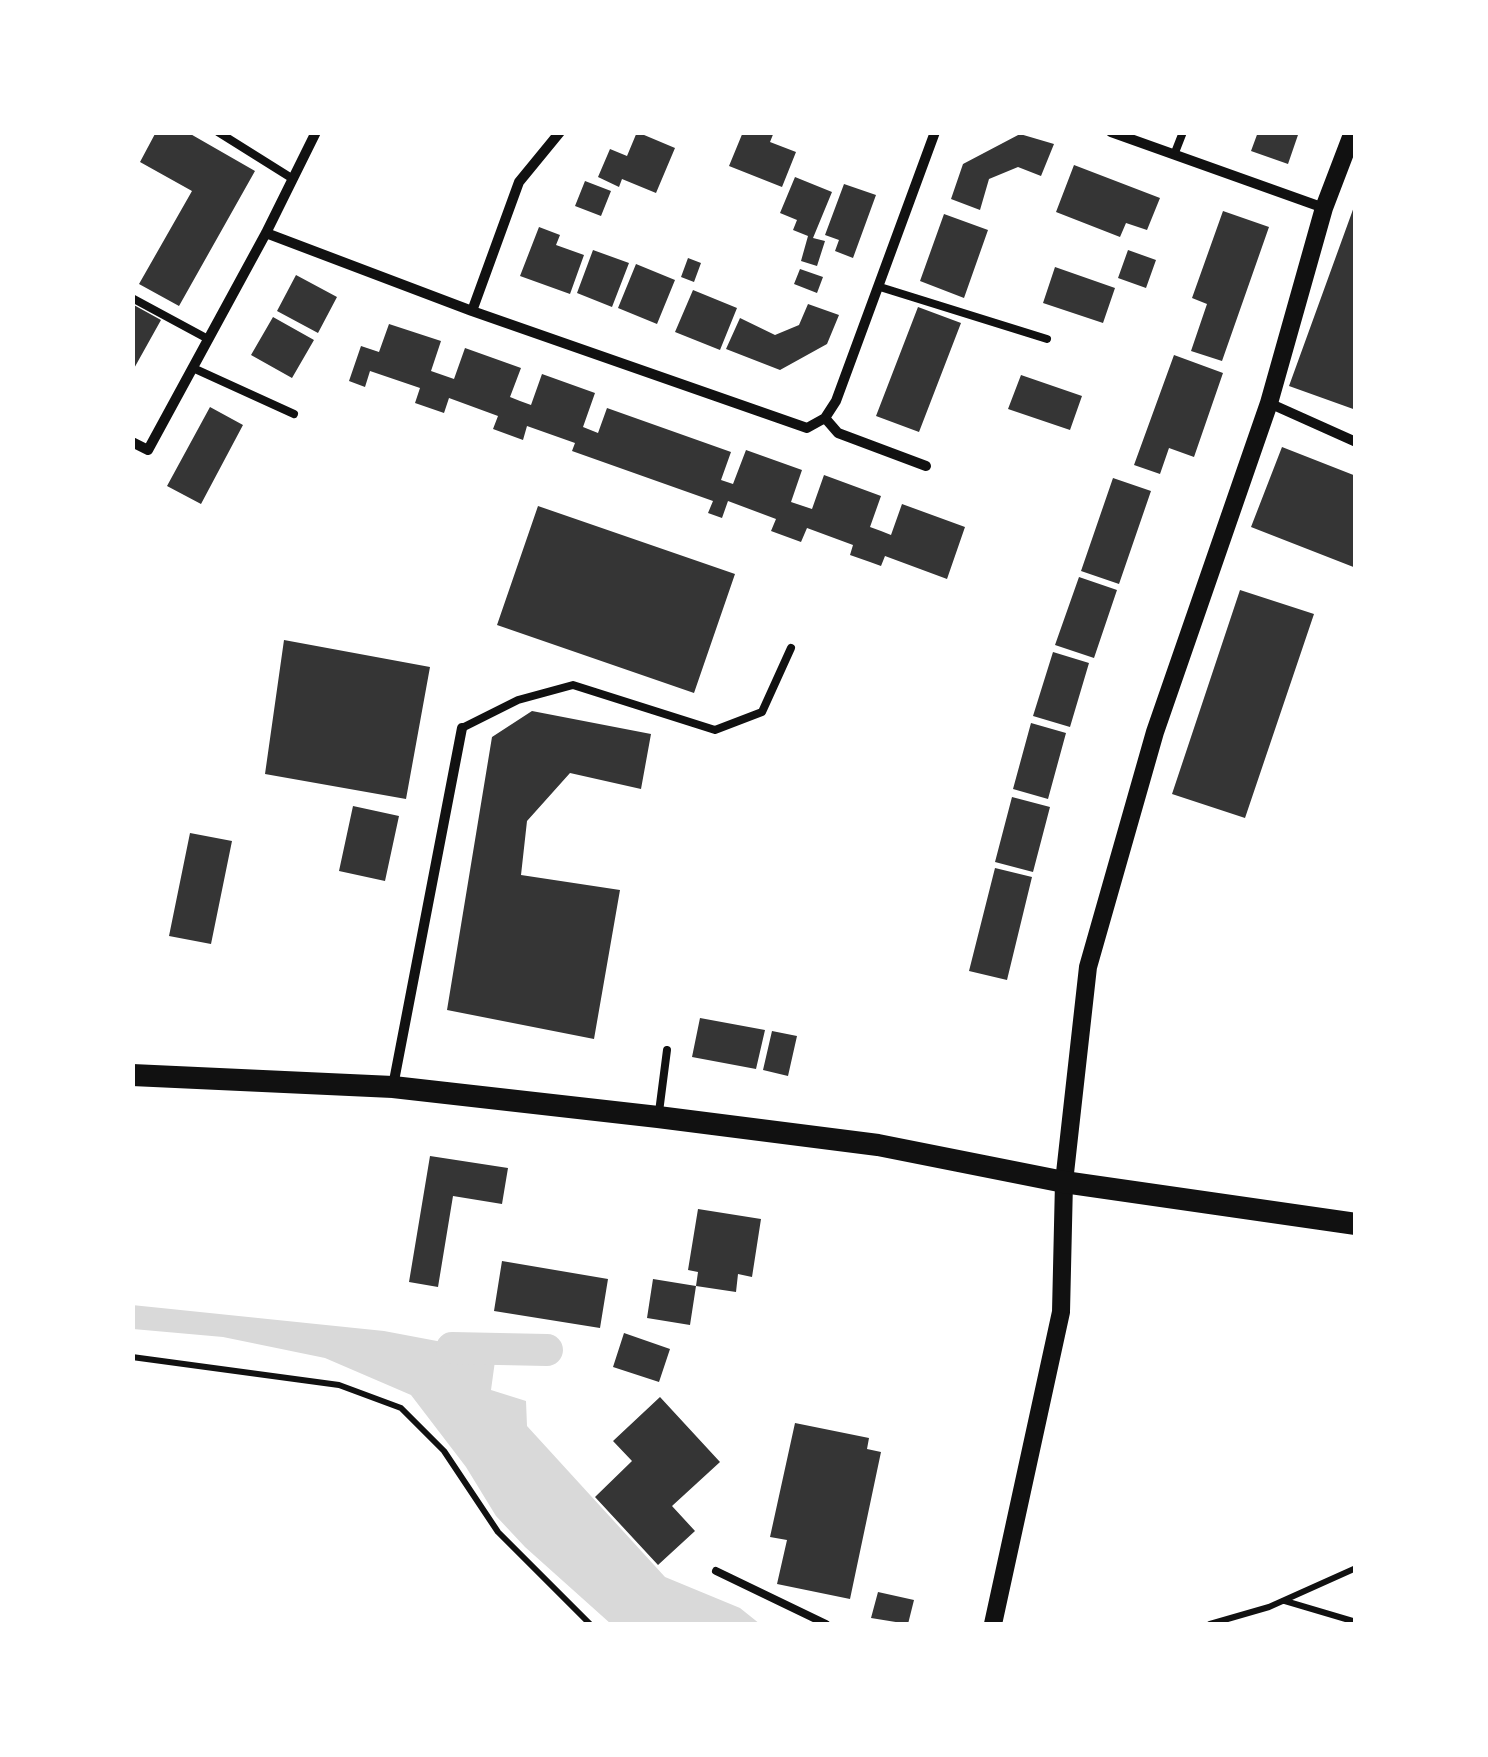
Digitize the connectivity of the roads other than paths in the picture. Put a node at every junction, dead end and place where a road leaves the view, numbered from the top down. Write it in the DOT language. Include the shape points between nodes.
graph roads {
  1 [pos="218,132"];
  2 [pos="316,132"];
  3 [pos="560,132"];
  4 [pos="935,132"];
  5 [pos="1111,132"];
  6 [pos="1183,132"];
  7 [pos="1353,132"];
  8 [pos="1174,155"];
  9 [pos="293,179"];
  10 [pos="1324,208"];
  11 [pos="266,233"];
  12 [pos="880,287"];
  13 [pos="132,298"];
  14 [pos="472,310"];
  15 [pos="1046,338"];
  16 [pos="208,339"];
  17 [pos="193,368"];
  18 [pos="1269,403"];
  19 [pos="294,414"];
  20 [pos="825,418"];
  21 [pos="132,442"];
  22 [pos="1356,442"];
  23 [pos="926,466"];
  24 [pos="790,648"];
  25 [pos="462,728"];
  26 [pos="667,1050"];
  27 [pos="132,1075"];
  28 [pos="393,1087"];
  29 [pos="658,1117"];
  30 [pos="1064,1182"];
  31 [pos="1356,1224"];
  32 [pos="716,1571"];
  33 [pos="826,1624"];
  34 [pos="993,1624"];
  1 -- 9 [label="lane"];
  2 -- 9 [label="street"];
  3 -- 14 [label="street" via="519,182"];
  4 -- 12 [label="street"];
  5 -- 8 [label="street"];
  6 -- 8 [label="lane"];
  7 -- 10 [label="street"];
  8 -- 10 [label="street"];
  9 -- 11 [label="street"];
  10 -- 18 [label="street"];
  11 -- 14 [label="street"];
  11 -- 16 [label="street"];
  12 -- 15 [label="lane"];
  12 -- 20 [label="street"];
  13 -- 16 [label="lane"];
  14 -- 20 [label="street" via="807,428"];
  16 -- 17 [label="street"];
  17 -- 19 [label="lane"];
  17 -- 21 [label="street" via="148,450"];
  18 -- 22 [label="street"];
  18 -- 30 [label="street" via="1155,732 1088,967"];
  20 -- 23 [label="street" via="838,432"];
  24 -- 25 [label="lane" via="762,712 715,730 573,685 518,700"];
  25 -- 28 [label="street"];
  26 -- 29 [label="lane"];
  27 -- 28 [label="highway"];
  28 -- 29 [label="highway"];
  29 -- 30 [label="highway" via="878,1144"];
  30 -- 31 [label="highway"];
  30 -- 34 [label="street" via="1061,1312"];
  32 -- 33 [label="lane"];
}
